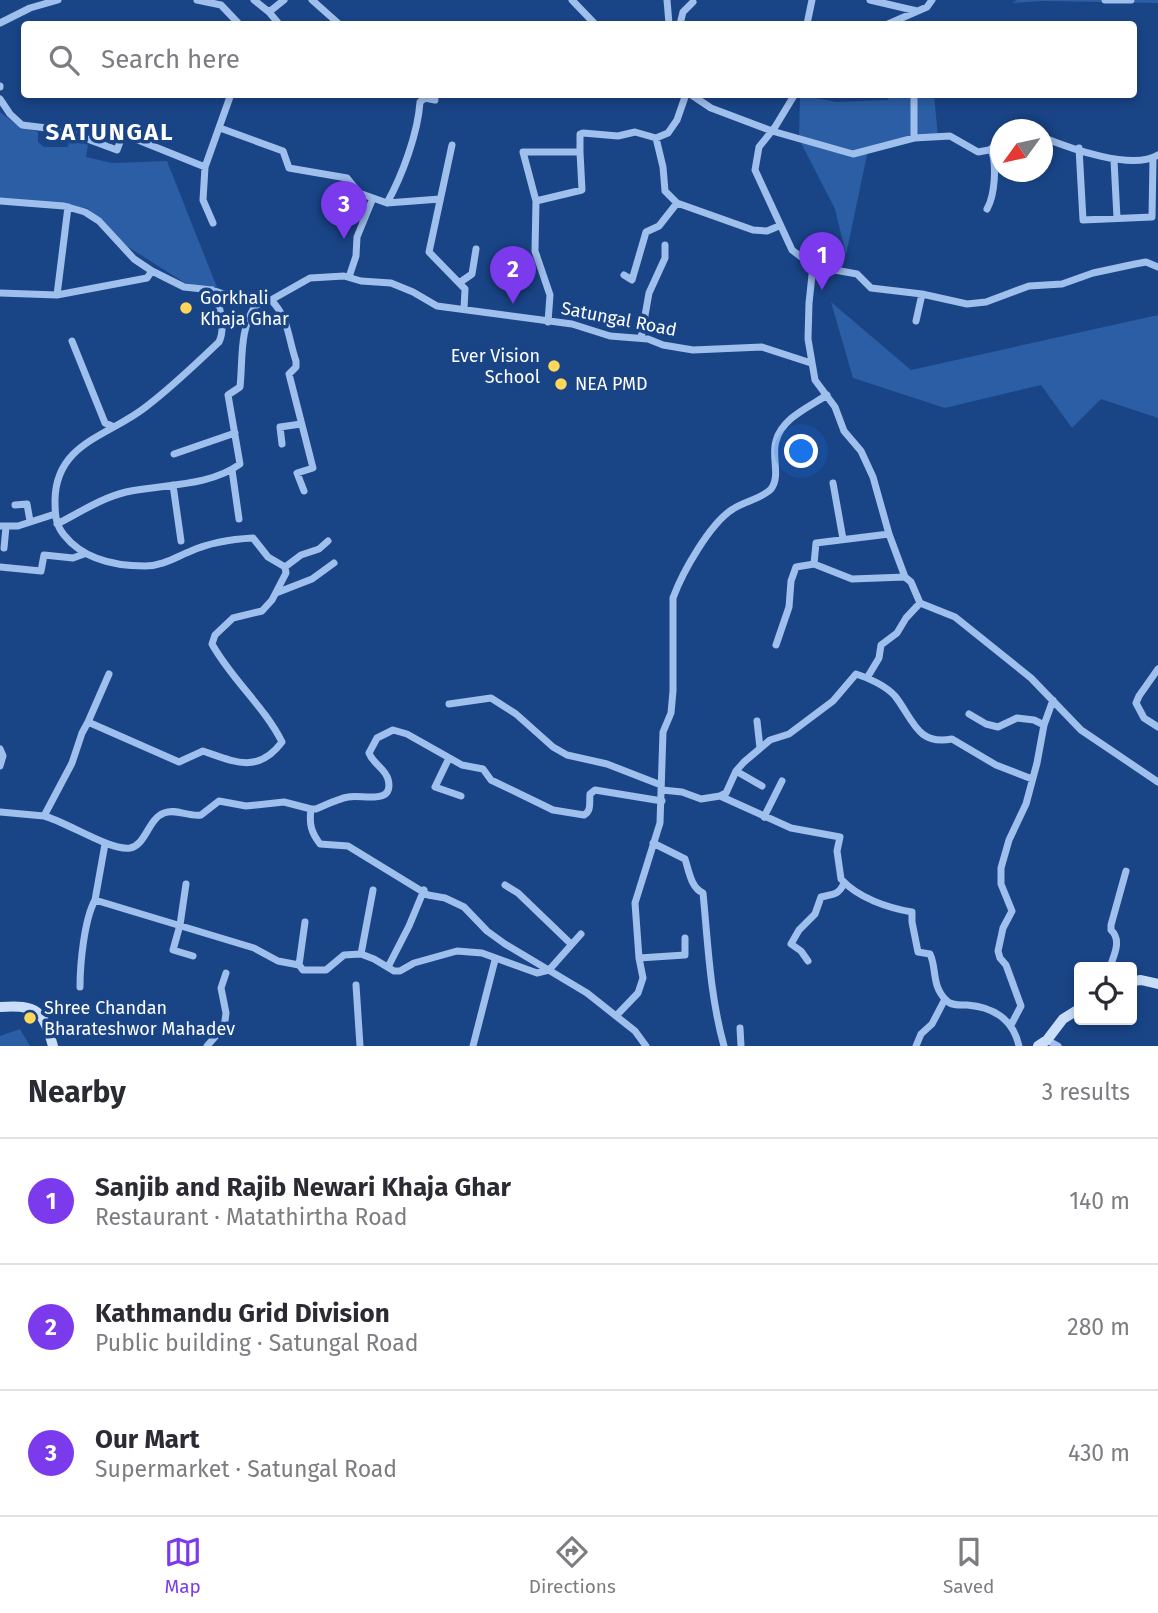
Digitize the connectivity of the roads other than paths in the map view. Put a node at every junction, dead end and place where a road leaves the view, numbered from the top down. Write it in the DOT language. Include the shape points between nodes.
graph roads {
  1 [pos="58,0"];
  2 [pos="197,0"];
  3 [pos="254,0"];
  4 [pos="284,0"];
  5 [pos="312,0"];
  6 [pos="572,0"];
  7 [pos="667,0"];
  8 [pos="812,0"];
  9 [pos="870,0"];
  10 [pos="932,0"];
  11 [pos="1104,0"];
  12 [pos="1131,0"];
  13 [pos="693,2"];
  14 [pos="222,3"];
  15 [pos="917,11"];
  16 [pos="270,12"];
  17 [pos="237,21"];
  18 [pos="277,21"];
  19 [pos="336,21"];
  20 [pos="592,21"];
  21 [pos="669,21"];
  22 [pos="681,21"];
  23 [pos="808,21"];
  24 [pos="906,21"];
  25 [pos="0,23"];
  26 [pos="230,98"];
  27 [pos="686,98"];
  28 [pos="695,98"];
  29 [pos="794,98"];
  30 [pos="914,98"];
  31 [pos="0,99"];
  32 [pos="435,100"];
  33 [pos="220,128"];
  34 [pos="772,131"];
  35 [pos="656,138"];
  36 [pos="914,138"];
  37 [pos="1053,141"];
  38 [pos="452,145"];
  39 [pos="990,149"];
  40 [pos="1079,149"];
  41 [pos="580,152"];
  42 [pos="1155,157"];
  43 [pos="1114,160"];
  44 [pos="205,167"];
  45 [pos="994,182"];
  46 [pos="373,198"];
  47 [pos="440,200"];
  48 [pos="0,201"];
  49 [pos="536,201"];
  50 [pos="387,203"];
  51 [pos="677,203"];
  52 [pos="68,207"];
  53 [pos="987,209"];
  54 [pos="1118,218"];
  55 [pos="213,223"];
  56 [pos="779,226"];
  57 [pos="665,245"];
  58 [pos="476,248"];
  59 [pos="813,266"];
  60 [pos="1158,267"];
  61 [pos="152,271"];
  62 [pos="624,275"];
  63 [pos="349,277"];
  64 [pos="459,283"];
  65 [pos="212,290"];
  66 [pos="0,293"];
  67 [pos="922,294"];
  68 [pos="57,295"];
  69 [pos="271,300"];
  70 [pos="256,305"];
  71 [pos="464,309"];
  72 [pos="916,321"];
  73 [pos="548,322"];
  74 [pos="641,338"];
  75 [pos="72,341"];
  76 [pos="811,363"];
  77 [pos="827,395"];
  78 [pos="301,424"];
  79 [pos="112,426"];
  80 [pos="235,433"];
  81 [pos="282,444"];
  82 [pos="173,454"];
  83 [pos="232,470"];
  84 [pos="833,483"];
  85 [pos="173,485"];
  86 [pos="304,491"];
  87 [pos="15,505"];
  88 [pos="55,514"];
  89 [pos="239,519"];
  90 [pos="30,522"];
  91 [pos="57,524"];
  92 [pos="3,526"];
  93 [pos="889,534"];
  94 [pos="843,539"];
  95 [pos="181,541"];
  96 [pos="328,541"];
  97 [pos="4,548"];
  98 [pos="84,554"];
  99 [pos="334,563"];
  100 [pos="814,564"];
  101 [pos="0,567"];
  102 [pos="285,567"];
  103 [pos="905,577"];
  104 [pos="275,593"];
  105 [pos="920,603"];
  106 [pos="776,645"];
  107 [pos="1158,669"];
  108 [pos="109,674"];
  109 [pos="867,678"];
  110 [pos="1053,700"];
  111 [pos="449,704"];
  112 [pos="969,714"];
  113 [pos="88,722"];
  114 [pos="757,722"];
  115 [pos="1044,725"];
  116 [pos="1158,727"];
  117 [pos="760,748"];
  118 [pos="0,749"];
  119 [pos="449,758"];
  120 [pos="0,766"];
  121 [pos="736,771"];
  122 [pos="1032,779"];
  123 [pos="1157,779"];
  124 [pos="782,781"];
  125 [pos="762,786"];
  126 [pos="662,788"];
  127 [pos="461,796"];
  128 [pos="720,796"];
  129 [pos="662,801"];
  130 [pos="311,809"];
  131 [pos="0,811"];
  132 [pos="44,816"];
  133 [pos="764,817"];
  134 [pos="653,843"];
  135 [pos="105,844"];
  136 [pos="1126,872"];
  137 [pos="844,883"];
  138 [pos="186,884"];
  139 [pos="505,885"];
  140 [pos="373,890"];
  141 [pos="424,890"];
  142 [pos="95,900"];
  143 [pos="304,922"];
  144 [pos="180,925"];
  145 [pos="581,934"];
  146 [pos="685,937"];
  147 [pos="572,944"];
  148 [pos="361,954"];
  149 [pos="193,956"];
  150 [pos="639,958"];
  151 [pos="495,960"];
  152 [pos="808,961"];
  153 [pos="1111,962"];
  154 [pos="299,965"];
  155 [pos="388,967"];
  156 [pos="549,970"];
  157 [pos="226,973"];
  158 [pos="1137,980"];
  159 [pos="1158,984"];
  160 [pos="356,985"];
  161 [pos="80,987"];
  162 [pos="945,999"];
  163 [pos="0,1007"];
  164 [pos="1074,1012"];
  165 [pos="616,1016"];
  166 [pos="1011,1025"];
  167 [pos="740,1028"];
  168 [pos="1043,1043"];
  169 [pos="53,1046"];
  170 [pos="207,1046"];
  171 [pos="360,1046"];
  172 [pos="473,1046"];
  173 [pos="646,1046"];
  174 [pos="724,1046"];
  175 [pos="741,1046"];
  176 [pos="916,1046"];
  177 [pos="1019,1046"];
  178 [pos="1058,1046"];
  1 -- 25 [label="street"];
  2 -- 14 [label="street"];
  3 -- 16 [label="street"];
  4 -- 16 [label="street"];
  5 -- 19 [label="street"];
  6 -- 20 [label="street"];
  7 -- 21 [label="street"];
  8 -- 23 [label="street"];
  9 -- 15 [label="street"];
  10 -- 15 [label="street"];
  11 -- 12 [label="street"];
  13 -- 22 [label="street"];
  14 -- 17 [label="street"];
  15 -- 24 [label="street"];
  16 -- 18 [label="street"];
  26 -- 33 [label="street"];
  27 -- 35 [label="street" via="674,126"];
  28 -- 34 [label="street"];
  29 -- 34 [label="street"];
  30 -- 36 [label="street"];
  31 -- 44 [label="street" via="22,125 63,130 117,149 123,134"];
  32 -- 50 [label="street" via="420,102 405,160"];
  33 -- 44 [label="street"];
  33 -- 46 [label="street" via="283,151 289,168 347,178 359,193"];
  34 -- 36 [label="street" via="853,154"];
  34 -- 56 [label="street" via="759,147 755,170"];
  35 -- 41 [label="street" via="635,132 618,136 583,133"];
  35 -- 51 [label="street" via="665,191"];
  36 -- 39 [label="street" via="950,136 978,152"];
  37 -- 40 [label="street"];
  38 -- 47 [label="street"];
  40 -- 43 [label="street"];
  40 -- 54 [label="street" via="1083,220"];
  41 -- 49 [label="street" via="582,190"];
  41 -- 49 [label="street" via="523,152"];
  42 -- 43 [label="street"];
  42 -- 54 [label="street" via="1152,217"];
  43 -- 54 [label="street"];
  44 -- 55 [label="street" via="203,200"];
  45 -- 53 [label="street"];
  46 -- 50 [label="street"];
  46 -- 63 [label="street" via="357,237"];
  47 -- 50 [label="street"];
  47 -- 64 [label="street" via="429,252"];
  48 -- 52 [label="street"];
  49 -- 73 [label="street" via="535,251 550,295"];
  51 -- 56 [label="street" via="753,230"];
  51 -- 62 [label="street" via="659,226 646,232 632,280"];
  52 -- 61 [label="street" via="99,221 134,259"];
  52 -- 68 [label="street"];
  56 -- 59 [label="street" via="792,250"];
  57 -- 74 [label="street"];
  58 -- 64 [label="street" via="472,274"];
  59 -- 67 [label="street" via="856,274 872,288"];
  59 -- 76 [label="street"];
  60 -- 67 [label="street" via="1146,262 1124,266 1062,284 1029,286 986,302 967,304"];
  61 -- 65 [label="street" via="184,287"];
  61 -- 68 [label="street" via="147,278"];
  63 -- 69 [label="street, Satungal Road" via="310,278"];
  63 -- 71 [label="street, Satungal Road" via="391,283 437,306"];
  64 -- 71 [label="street" via="466,289"];
  65 -- 70 [label="street"];
  65 -- 79 [label="street" via="221,312 219,342 144,409"];
  66 -- 68 [label="street"];
  67 -- 72 [label="street"];
  69 -- 70 [label="street, Satungal Road"];
  69 -- 78 [label="street" via="286,322 296,367 289,374"];
  70 -- 80 [label="street" via="244,331 240,387 228,395"];
  71 -- 73 [label="street, Satungal Road"];
  73 -- 74 [label="street, Satungal Road"];
  74 -- 76 [label="street, Satungal Road" via="693,350 762,347"];
  75 -- 79 [label="street" via="104,423"];
  76 -- 77 [label="street" via="815,380"];
  77 -- 93 [label="street" via="844,431 861,451"];
  77 -- 126 [label="street" via="785,424 775,441 775,481 769,491 720,519 678,584 672,615 672,701 663,732"];
  78 -- 81 [label="street" via="279,427"];
  78 -- 86 [label="street" via="313,468 298,473"];
  79 -- 88 [label="street" via="74,453 59,471"];
  80 -- 82 [label="street"];
  80 -- 83 [label="street" via="240,464"];
  83 -- 85 [label="street"];
  83 -- 89 [label="street"];
  84 -- 94 [label="street"];
  85 -- 91 [label="street" via="123,493"];
  85 -- 95 [label="street"];
  87 -- 90 [label="street" via="27,503"];
  88 -- 90 [label="street"];
  88 -- 91 [label="street"];
  90 -- 92 [label="street"];
  91 -- 98 [label="street"];
  92 -- 97 [label="street"];
  93 -- 94 [label="street"];
  93 -- 103 [label="street"];
  94 -- 100 [label="street" via="816,543"];
  96 -- 102 [label="street"];
  98 -- 101 [label="street" via="73,558 44,555 41,571"];
  98 -- 102 [label="street" via="148,566 191,550 253,538"];
  99 -- 104 [label="street" via="312,579"];
  100 -- 103 [label="street" via="852,579"];
  100 -- 106 [label="street" via="796,567"];
  102 -- 104 [label="street"];
  103 -- 105 [label="street"];
  104 -- 113 [label="street" via="262,611 233,618 215,635 212,645 274,725 282,742 272,755 242,765 203,751 179,762"];
  105 -- 109 [label="street" via="897,633 881,645"];
  105 -- 110 [label="street" via="955,617"];
  107 -- 116 [label="street" via="1136,703 1144,718"];
  108 -- 113 [label="street"];
  109 -- 117 [label="street" via="856,674 833,701 789,734"];
  109 -- 122 [label="street" via="892,693 928,738 952,739 996,765"];
  110 -- 115 [label="street"];
  110 -- 123 [label="street" via="1081,730"];
  111 -- 126 [label="street" via="491,698 568,755 607,764"];
  112 -- 115 [label="street" via="998,727 1017,718"];
  113 -- 132 [label="street"];
  114 -- 117 [label="street"];
  115 -- 122 [label="street"];
  117 -- 121 [label="street"];
  118 -- 120 [label="street"];
  119 -- 127 [label="street" via="435,787"];
  119 -- 129 [label="street" via="483,769 491,780 553,810 584,815 595,790"];
  119 -- 130 [label="street" via="393,730 377,738 369,753 386,772 386,794 378,798 349,796"];
  121 -- 125 [label="street"];
  121 -- 128 [label="street"];
  122 -- 166 [label="street" via="1001,868 1001,884 1012,911 998,951 1021,1006"];
  124 -- 133 [label="street"];
  126 -- 128 [label="street" via="701,799"];
  126 -- 129 [label="street"];
  128 -- 133 [label="street"];
  129 -- 134 [label="street"];
  130 -- 135 [label="street" via="284,802 246,806 219,801 201,815 162,813 133,847"];
  130 -- 141 [label="street" via="309,823 320,844 348,846"];
  131 -- 132 [label="street"];
  132 -- 135 [label="street"];
  133 -- 137 [label="street" via="791,828 840,837 839,874"];
  134 -- 150 [label="street" via="635,903"];
  134 -- 174 [label="street" via="685,859 693,884 703,893"];
  135 -- 142 [label="street"];
  136 -- 153 [label="street" via="1111,925 1117,942"];
  137 -- 152 [label="street" via="834,895 821,897 815,914 791,944"];
  137 -- 162 [label="street" via="869,899 912,912 918,952 930,954 933,978"];
  138 -- 144 [label="street"];
  139 -- 147 [label="street"];
  140 -- 148 [label="street"];
  141 -- 155 [label="street"];
  141 -- 156 [label="street" via="464,907 487,931"];
  142 -- 144 [label="street"];
  142 -- 161 [label="street" via="81,960"];
  143 -- 154 [label="street"];
  144 -- 149 [label="street" via="173,950"];
  144 -- 154 [label="street"];
  145 -- 147 [label="street"];
  146 -- 150 [label="street" via="685,955"];
  147 -- 156 [label="street"];
  148 -- 154 [label="street" via="344,955 321,971 303,970"];
  148 -- 155 [label="street"];
  150 -- 165 [label="street" via="642,986"];
  151 -- 155 [label="street" via="453,952 400,971"];
  151 -- 156 [label="street" via="532,972"];
  151 -- 172 [label="street"];
  156 -- 165 [label="street"];
  157 -- 170 [label="street" via="221,993 225,1021"];
  158 -- 159 [label="street"];
  160 -- 171 [label="street"];
  162 -- 166 [label="street" via="950,1004 996,1012"];
  162 -- 176 [label="street"];
  163 -- 169 [label="street" via="34,1009 45,1020"];
  164 -- 168 [label="street"];
  165 -- 173 [label="street"];
  166 -- 177 [label="street"];
  167 -- 175 [label="street"];
  168 -- 178 [label="street"];
}
